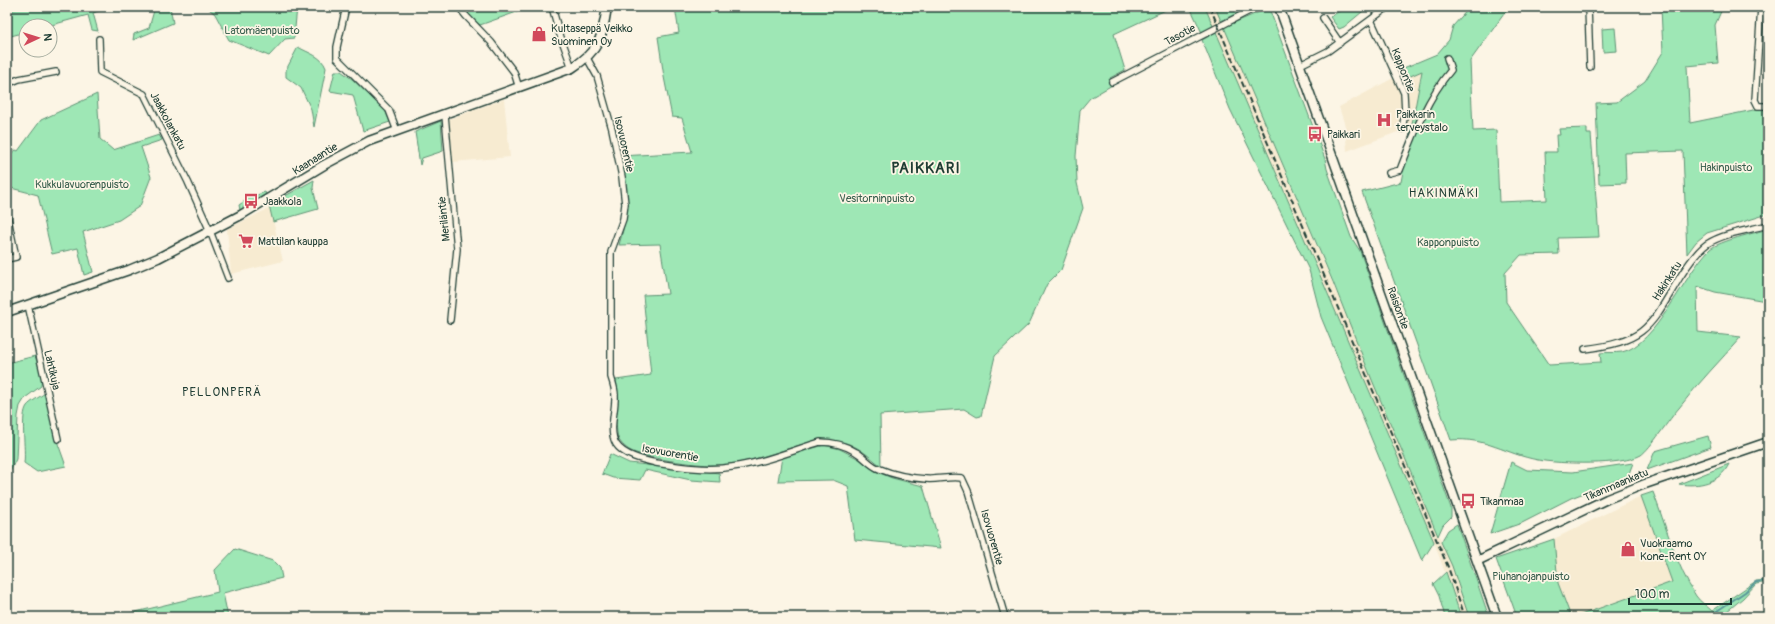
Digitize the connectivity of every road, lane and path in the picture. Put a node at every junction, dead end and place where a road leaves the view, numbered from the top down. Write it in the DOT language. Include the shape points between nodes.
graph roads {
  1 [pos="346,7"];
  2 [pos="459,7"];
  3 [pos="552,7"];
  4 [pos="607,7"];
  5 [pos="1257,7"];
  6 [pos="1279,7"];
  7 [pos="1388,7"];
  8 [pos="1588,7"];
  9 [pos="1761,7"];
  10 [pos="1323,18"];
  11 [pos="1371,20"];
  12 [pos="99,39"];
  13 [pos="1340,43"];
  14 [pos="587,58"];
  15 [pos="1447,58"];
  16 [pos="1300,65"];
  17 [pos="1590,67"];
  18 [pos="572,68"];
  19 [pos="56,72"];
  20 [pos="1112,82"];
  21 [pos="7,84"];
  22 [pos="519,88"];
  23 [pos="1768,106"];
  24 [pos="445,115"];
  25 [pos="1402,129"];
  26 [pos="397,131"];
  27 [pos="1388,173"];
  28 [pos="7,214"];
  29 [pos="1768,225"];
  30 [pos="210,231"];
  31 [pos="7,260"];
  32 [pos="228,278"];
  33 [pos="28,305"];
  34 [pos="7,312"];
  35 [pos="450,320"];
  36 [pos="1585,349"];
  37 [pos="58,439"];
  38 [pos="1768,442"];
  39 [pos="1477,561"];
  40 [pos="1005,617"];
  41 [pos="1497,617"];
  1 -- 26 [label="street" via="337,58 389,110"];
  2 -- 22 [label="street" via="514,72"];
  3 -- 18 [label="street" via="558,32"];
  4 -- 14 [label="street, Kaanaantie" via="601,37"];
  5 -- 20 [label="street, Tasotie"];
  6 -- 16 [label="street, Raisiontie"];
  7 -- 11 [label="street"];
  8 -- 17 [label="street"];
  9 -- 23 [label="street" via="1755,100 1761,107"];
  10 -- 13 [label="street"];
  11 -- 13 [label="street"];
  11 -- 25 [label="street, Kappontie" via="1404,93 1405,113"];
  12 -- 30 [label="street, Jaakkolankatu" via="100,72 144,94"];
  13 -- 16 [label="street"];
  14 -- 18 [label="street, Kaanaantie"];
  14 -- 40 [label="street, Isovuorentie" via="597,76 612,129 625,204 623,219 611,252 614,437 622,451 649,461 704,469 733,467 820,442 829,442 852,450 873,466 894,474 927,479 962,478"];
  15 -- 27 [label="street" via="1451,70 1428,107 1400,170"];
  16 -- 39 [label="street, Raisiontie"];
  18 -- 22 [label="street, Kaanaantie"];
  19 -- 21 [label="street"];
  22 -- 24 [label="street, Kaanaantie"];
  24 -- 26 [label="street, Kaanaantie"];
  24 -- 35 [label="street, Meriläntie" via="457,249"];
  26 -- 30 [label="street, Kaanaantie" via="348,152 262,204"];
  28 -- 31 [label="street" via="16,257"];
  29 -- 36 [label="street, Hakinkatu" via="1726,236 1708,244 1685,269 1656,317 1643,331 1621,343"];
  30 -- 32 [label="street"];
  30 -- 33 [label="street, Kaanaantie" via="129,270"];
  33 -- 34 [label="street, Kaanaantie"];
  33 -- 37 [label="street, Lahtikuja"];
  38 -- 39 [label="street, Tikanmaankatu" via="1607,499"];
  39 -- 41 [label="street, Raisiontie"];
}
